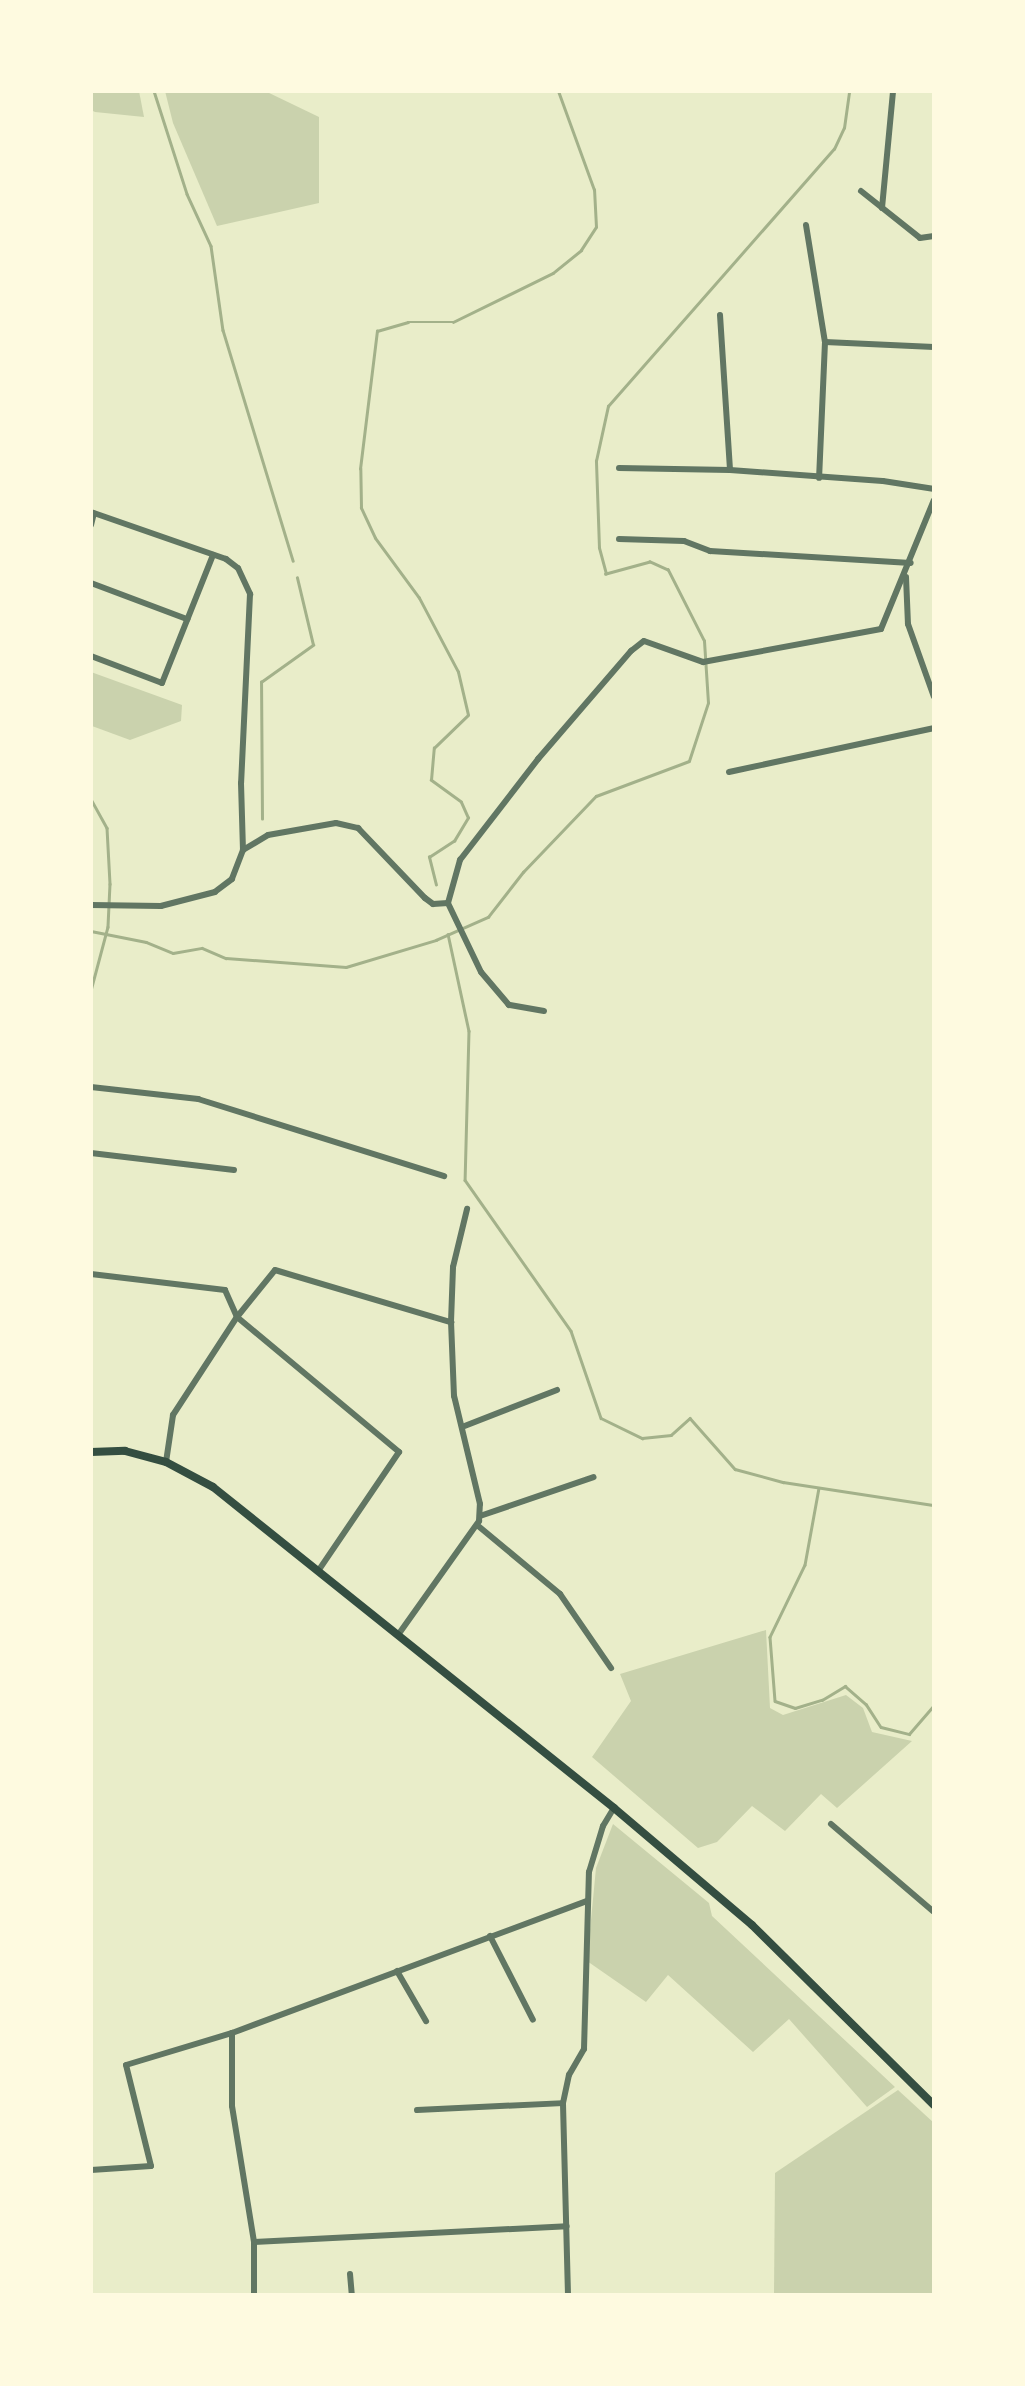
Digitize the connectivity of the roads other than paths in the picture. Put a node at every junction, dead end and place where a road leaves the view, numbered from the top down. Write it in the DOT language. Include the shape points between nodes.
graph roads {
  1 [pos="893,91"];
  2 [pos="861,191"];
  3 [pos="882,208"];
  4 [pos="806,225"];
  5 [pos="934,236"];
  6 [pos="720,315"];
  7 [pos="825,342"];
  8 [pos="934,348"];
  9 [pos="619,468"];
  10 [pos="730,470"];
  11 [pos="819,478"];
  12 [pos="934,489"];
  13 [pos="934,500"];
  14 [pos="93,512"];
  15 [pos="91,525"];
  16 [pos="619,539"];
  17 [pos="214,555"];
  18 [pos="911,563"];
  19 [pos="906,575"];
  20 [pos="91,583"];
  21 [pos="187,619"];
  22 [pos="91,656"];
  23 [pos="934,697"];
  24 [pos="934,728"];
  25 [pos="729,772"];
  26 [pos="243,850"];
  27 [pos="448,903"];
  28 [pos="91,905"];
  29 [pos="544,1011"];
  30 [pos="91,1087"];
  31 [pos="91,1153"];
  32 [pos="234,1170"];
  33 [pos="444,1176"];
  34 [pos="467,1209"];
  35 [pos="91,1274"];
  36 [pos="237,1317"];
  37 [pos="451,1322"];
  38 [pos="557,1390"];
  39 [pos="461,1427"];
  40 [pos="91,1452"];
  41 [pos="166,1462"];
  42 [pos="594,1477"];
  43 [pos="480,1516"];
  44 [pos="477,1525"];
  45 [pos="318,1571"];
  46 [pos="398,1635"];
  47 [pos="611,1668"];
  48 [pos="614,1808"];
  49 [pos="831,1824"];
  50 [pos="587,1901"];
  51 [pos="934,1912"];
  52 [pos="490,1937"];
  53 [pos="397,1971"];
  54 [pos="533,2020"];
  55 [pos="426,2021"];
  56 [pos="232,2033"];
  57 [pos="563,2103"];
  58 [pos="934,2105"];
  59 [pos="417,2110"];
  60 [pos="91,2170"];
  61 [pos="567,2226"];
  62 [pos="254,2242"];
  63 [pos="350,2274"];
  64 [pos="254,2295"];
  65 [pos="352,2295"];
  66 [pos="568,2295"];
  1 -- 3 [label="street"];
  2 -- 3 [label="street"];
  3 -- 5 [label="street" via="920,238"];
  4 -- 7 [label="street"];
  6 -- 10 [label="street"];
  7 -- 8 [label="street"];
  7 -- 11 [label="street"];
  9 -- 10 [label="street"];
  10 -- 11 [label="street"];
  11 -- 12 [label="street"];
  13 -- 18 [label="street"];
  14 -- 15 [label="street"];
  14 -- 17 [label="street"];
  16 -- 18 [label="street" via="684,541 710,551"];
  17 -- 21 [label="street"];
  17 -- 26 [label="street" via="238,568 250,594 241,783"];
  18 -- 19 [label="street"];
  19 -- 23 [label="street" via="908,624"];
  19 -- 27 [label="street" via="881,629 703,662 644,641 631,650 460,860"];
  20 -- 21 [label="street"];
  21 -- 22 [label="street" via="162,682"];
  24 -- 25 [label="street"];
  26 -- 27 [label="street" via="268,835 336,823 358,828 425,898 433,904"];
  26 -- 28 [label="street" via="232,878 199,898 161,906"];
  27 -- 29 [label="street" via="481,972 509,1004"];
  30 -- 33 [label="street" via="198,1099"];
  31 -- 32 [label="street"];
  34 -- 37 [label="street" via="453,1267"];
  35 -- 36 [label="street" via="225,1290"];
  36 -- 37 [label="street" via="275,1270"];
  36 -- 41 [label="street" via="173,1415"];
  36 -- 45 [label="street" via="399,1452"];
  37 -- 39 [label="street" via="454,1396"];
  38 -- 39 [label="street"];
  39 -- 43 [label="street"];
  40 -- 41 [label="main road" via="125,1451"];
  41 -- 45 [label="main road" via="213,1487"];
  42 -- 43 [label="street"];
  43 -- 44 [label="street"];
  44 -- 46 [label="street"];
  44 -- 47 [label="street" via="560,1594"];
  45 -- 46 [label="main road"];
  46 -- 48 [label="main road"];
  48 -- 50 [label="street" via="603,1826 589,1872"];
  48 -- 58 [label="main road" via="752,1926"];
  49 -- 51 [label="street"];
  50 -- 52 [label="street"];
  50 -- 57 [label="street" via="583,2049 569,2075"];
  52 -- 53 [label="street"];
  52 -- 54 [label="street"];
  53 -- 55 [label="street"];
  53 -- 56 [label="street"];
  56 -- 60 [label="street" via="126,2065 151,2166"];
  56 -- 62 [label="street" via="232,2106"];
  57 -- 59 [label="street"];
  57 -- 61 [label="street"];
  61 -- 62 [label="street"];
  61 -- 66 [label="street"];
  62 -- 64 [label="street"];
  63 -- 65 [label="street"];
}
